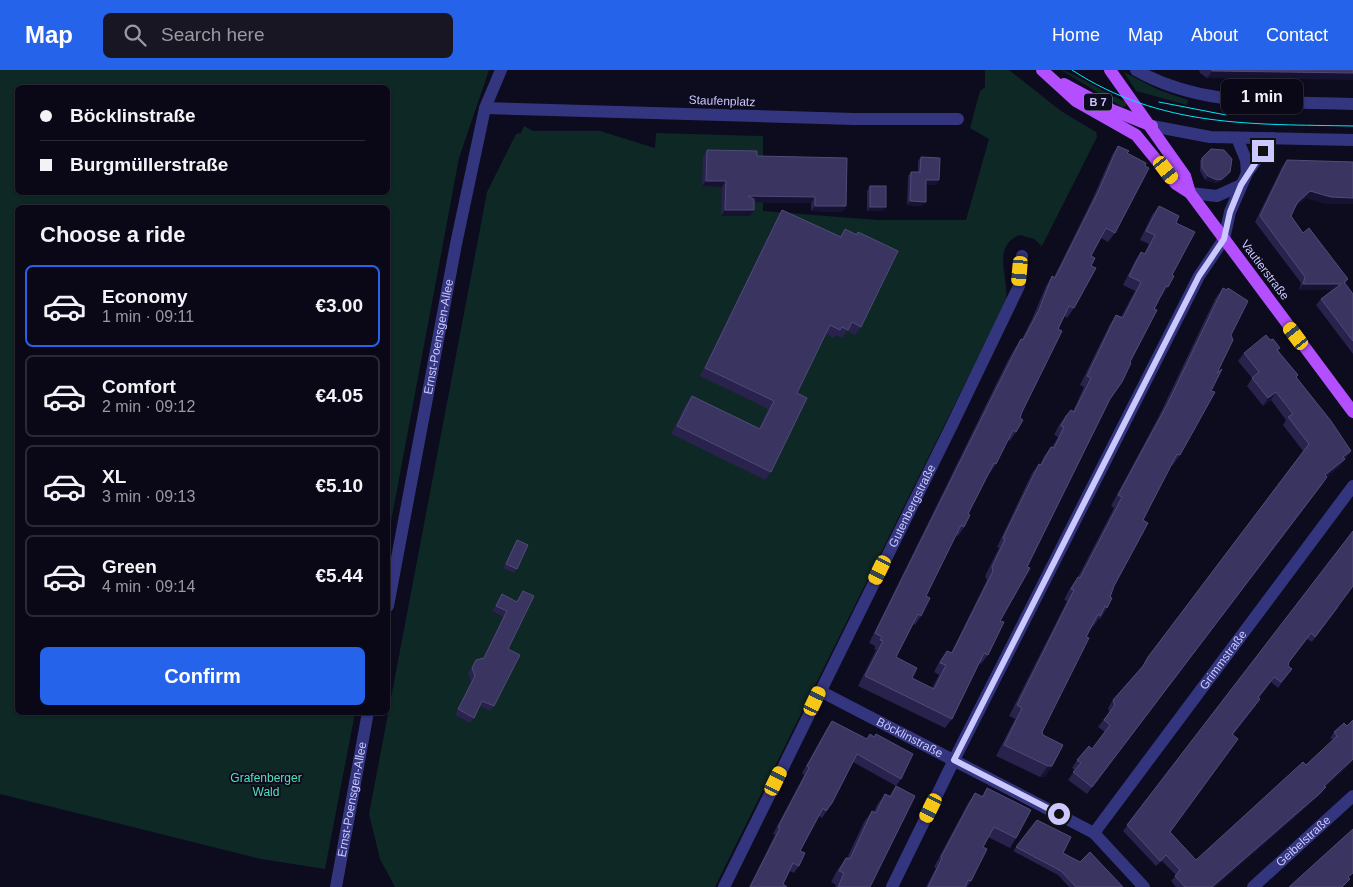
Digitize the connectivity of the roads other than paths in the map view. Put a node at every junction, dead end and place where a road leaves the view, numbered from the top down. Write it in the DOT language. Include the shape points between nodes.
graph roads {
  1 [pos="501,70"];
  2 [pos="1110,70"];
  3 [pos="1136,70"];
  4 [pos="1044,72"];
  5 [pos="1160,75"];
  6 [pos="1353,104"];
  7 [pos="485,108"];
  8 [pos="958,119"];
  9 [pos="1152,126"];
  10 [pos="1237,138"];
  11 [pos="1272,138"];
  12 [pos="1353,140"];
  13 [pos="1247,173"];
  14 [pos="1241,185"];
  15 [pos="1190,193"];
  16 [pos="1224,239"];
  17 [pos="1022,256"];
  18 [pos="1353,412"];
  19 [pos="1353,486"];
  20 [pos="390,595"];
  21 [pos="820,691"];
  22 [pos="367,715"];
  23 [pos="954,760"];
  24 [pos="1353,796"];
  25 [pos="1094,833"];
  26 [pos="338,886"];
  27 [pos="724,887"];
  28 [pos="892,887"];
  29 [pos="1144,887"];
  30 [pos="1253,887"];
  1 -- 7 [label="street, Ernst-Poensgen-Allee"];
  2 -- 9 [label="main road, B 7"];
  3 -- 5 [label="street"];
  4 -- 9 [label="main road, B 7" via="1112,110"];
  4 -- 15 [label="main road, Vautierstraße / B 7" via="1076,101 1136,135 1176,184"];
  5 -- 6 [label="street" via="1193,93 1230,100"];
  7 -- 8 [label="street, Staufenplatz"];
  7 -- 20 [label="street, Ernst-Poensgen-Allee"];
  9 -- 10 [label="street" via="1192,135"];
  9 -- 15 [label="main road, Vautierstraße / B 7" via="1185,176"];
  10 -- 11 [label="street"];
  10 -- 13 [label="street" via="1246,160"];
  11 -- 12 [label="street"];
  11 -- 13 [label="street"];
  13 -- 14 [label="street"];
  14 -- 15 [label="street" via="1217,196"];
  14 -- 16 [label="street"];
  15 -- 16 [label="main road, Vautierstraße / B 7"];
  16 -- 18 [label="main road, Vautierstraße / B 7"];
  16 -- 23 [label="street" via="1199,276"];
  17 -- 21 [label="street, Gutenbergstraße" via="1019,286"];
  19 -- 25 [label="street, Grimmstraße"];
  21 -- 23 [label="street, Böcklinstraße"];
  21 -- 27 [label="street, Gutenbergstraße"];
  22 -- 26 [label="street, Ernst-Poensgen-Allee"];
  23 -- 25 [label="street, Böcklinstraße"];
  23 -- 28 [label="street"];
  24 -- 30 [label="street, Geibelstraße"];
  25 -- 29 [label="street, Böcklinstraße"];
}
